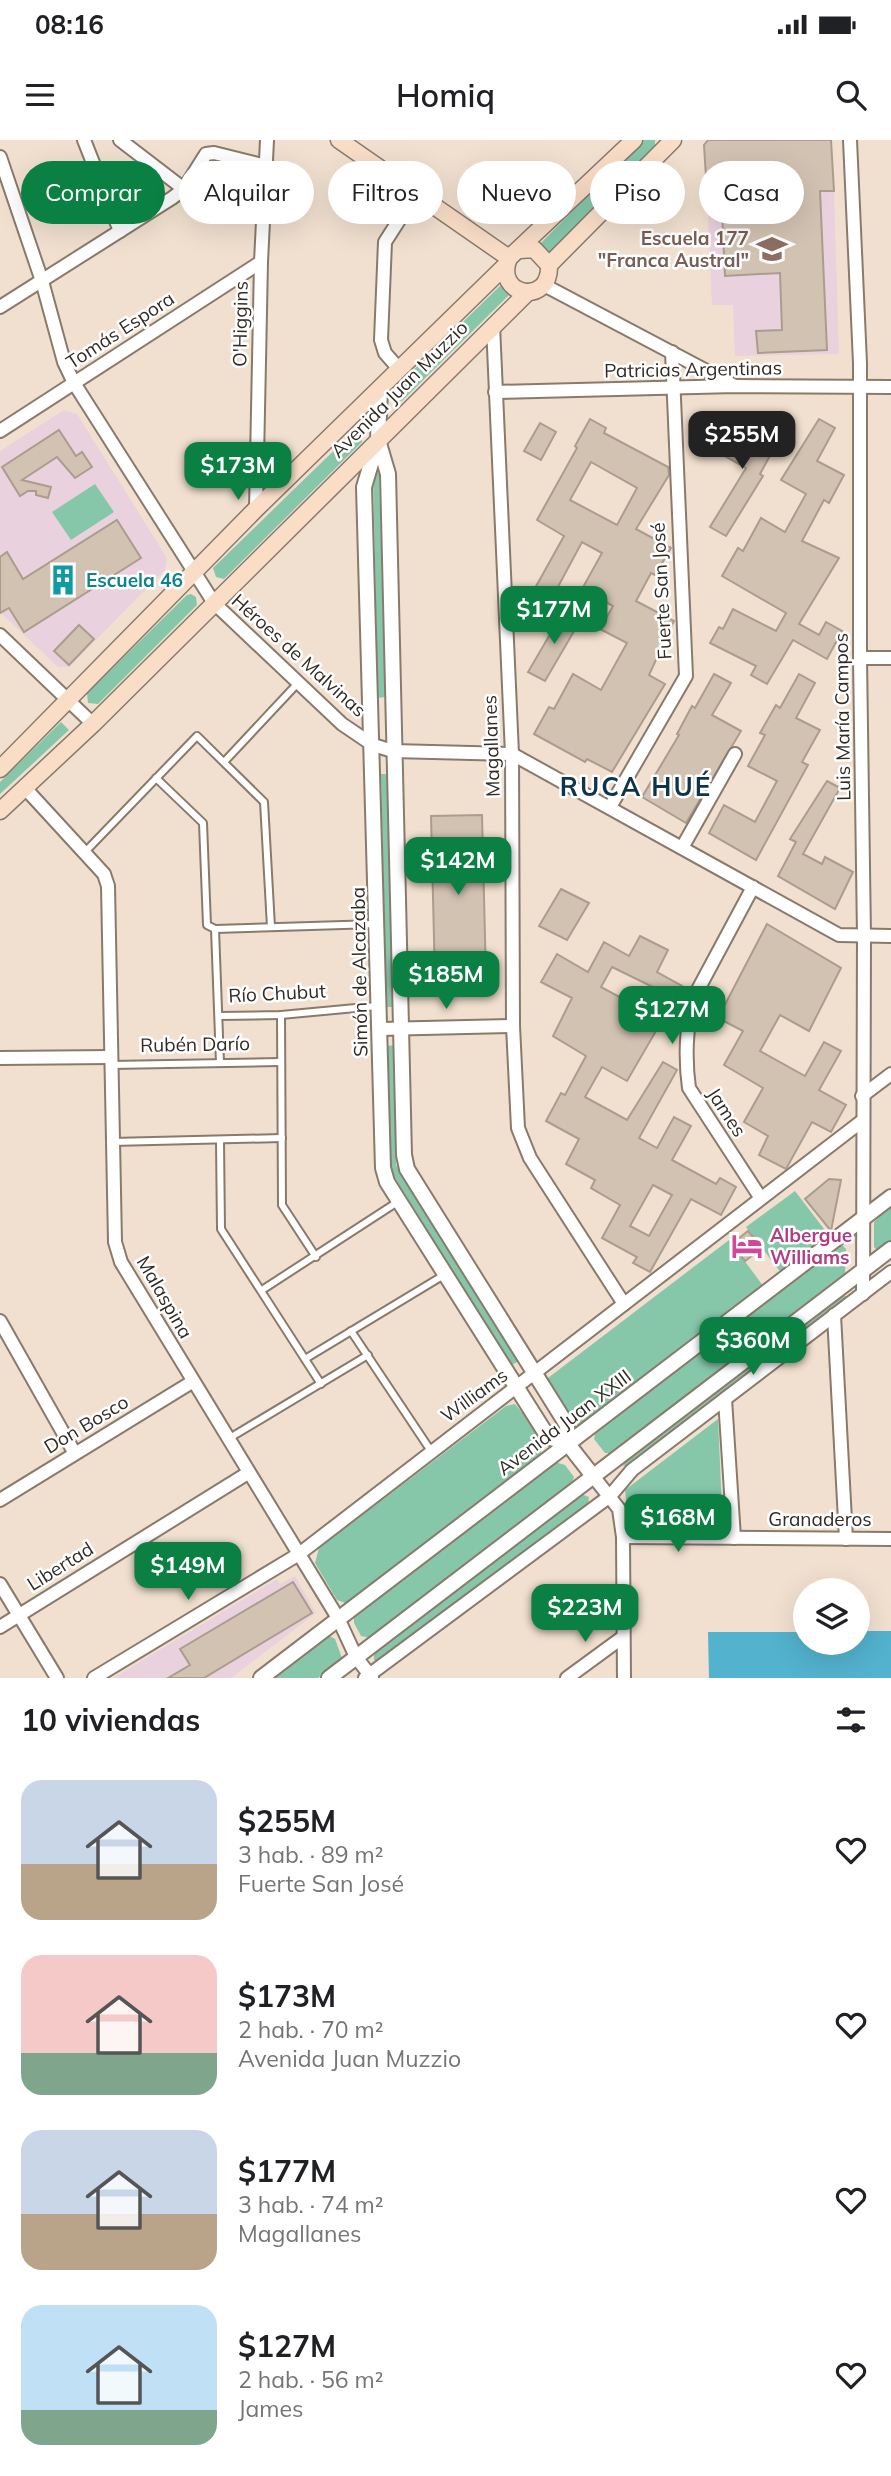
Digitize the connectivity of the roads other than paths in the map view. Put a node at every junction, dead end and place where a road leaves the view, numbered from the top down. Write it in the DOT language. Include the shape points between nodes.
graph roads {
  1 [pos="84,140"];
  2 [pos="120,140"];
  3 [pos="267,140"];
  4 [pos="339,140"];
  5 [pos="634,140"];
  6 [pos="673,140"];
  7 [pos="850,140"];
  8 [pos="0,157"];
  9 [pos="202,161"];
  10 [pos="246,161"];
  11 [pos="266,161"];
  12 [pos="370,161"];
  13 [pos="179,185"];
  14 [pos="179,192"];
  15 [pos="443,210"];
  16 [pos="263,224"];
  17 [pos="397,224"];
  18 [pos="120,231"];
  19 [pos="512,258"];
  20 [pos="261,262"];
  21 [pos="548,265"];
  22 [pos="42,281"];
  23 [pos="544,285"];
  24 [pos="528,292"];
  25 [pos="0,307"];
  26 [pos="493,325"];
  27 [pos="672,352"];
  28 [pos="400,370"];
  29 [pos="74,383"];
  30 [pos="735,386"];
  31 [pos="860,386"];
  32 [pos="673,387"];
  33 [pos="891,387"];
  34 [pos="380,390"];
  35 [pos="495,392"];
  36 [pos="0,431"];
  37 [pos="378,440"];
  38 [pos="256,509"];
  39 [pos="193,572"];
  40 [pos="214,603"];
  41 [pos="0,635"];
  42 [pos="860,658"];
  43 [pos="891,658"];
  44 [pos="298,683"];
  45 [pos="67,698"];
  46 [pos="93,724"];
  47 [pos="373,745"];
  48 [pos="393,751"];
  49 [pos="512,754"];
  50 [pos="735,754"];
  51 [pos="224,762"];
  52 [pos="0,769"];
  53 [pos="156,778"];
  54 [pos="25,788"];
  55 [pos="610,807"];
  56 [pos="0,811"];
  57 [pos="683,846"];
  58 [pos="85,852"];
  59 [pos="753,887"];
  60 [pos="378,924"];
  61 [pos="271,927"];
  62 [pos="215,929"];
  63 [pos="864,936"];
  64 [pos="891,936"];
  65 [pos="379,1006"];
  66 [pos="281,1015"];
  67 [pos="219,1016"];
  68 [pos="513,1026"];
  69 [pos="380,1029"];
  70 [pos="402,1029"];
  71 [pos="0,1058"];
  72 [pos="111,1061"];
  73 [pos="280,1062"];
  74 [pos="220,1063"];
  75 [pos="891,1074"];
  76 [pos="862,1096"];
  77 [pos="862,1121"];
  78 [pos="282,1138"];
  79 [pos="220,1141"];
  80 [pos="112,1142"];
  81 [pos="891,1197"];
  82 [pos="760,1198"];
  83 [pos="399,1201"];
  84 [pos="861,1220"];
  85 [pos="891,1250"];
  86 [pos="316,1257"];
  87 [pos="862,1272"];
  88 [pos="891,1272"];
  89 [pos="446,1274"];
  90 [pos="262,1290"];
  91 [pos="863,1294"];
  92 [pos="624,1304"];
  93 [pos="834,1315"];
  94 [pos="0,1321"];
  95 [pos="351,1331"];
  96 [pos="368,1356"];
  97 [pos="305,1359"];
  98 [pos="536,1374"];
  99 [pos="192,1382"];
  100 [pos="321,1384"];
  101 [pos="517,1388"];
  102 [pos="725,1399"];
  103 [pos="228,1440"];
  104 [pos="568,1444"];
  105 [pos="430,1451"];
  106 [pos="74,1452"];
  107 [pos="248,1473"];
  108 [pos="593,1476"];
  109 [pos="610,1496"];
  110 [pos="0,1500"];
  111 [pos="623,1537"];
  112 [pos="734,1538"];
  113 [pos="846,1539"];
  114 [pos="891,1539"];
  115 [pos="299,1553"];
  116 [pos="0,1584"];
  117 [pos="19,1614"];
  118 [pos="338,1618"];
  119 [pos="0,1627"];
  120 [pos="623,1637"];
  121 [pos="356,1657"];
  122 [pos="369,1677"];
  123 [pos="57,1678"];
  124 [pos="94,1678"];
  125 [pos="261,1678"];
  126 [pos="329,1678"];
  127 [pos="568,1678"];
  128 [pos="624,1678"];
  1 -- 18 [label="street"];
  2 -- 13 [label="street"];
  3 -- 11 [label="street, O'Higgins"];
  4 -- 12 [label="main road"];
  5 -- 19 [label="main road, Avenida Juan Muzzio"];
  6 -- 21 [label="main road"];
  7 -- 31 [label="street, Luis María Campos"];
  8 -- 22 [label="street, Héroes de Malvinas"];
  9 -- 10 [label="street" via="214,153"];
  14 -- 18 [label="street"];
  15 -- 19 [label="main road"];
  16 -- 20 [label="street, O'Higgins"];
  17 -- 28 [label="street" via="385,242 381,340 385,353"];
  18 -- 22 [label="street"];
  19 -- 21 [label="main road" via="534,250"];
  19 -- 24 [label="main road" via="511,285"];
  19 -- 28 [label="main road, Avenida Juan Muzzio"];
  20 -- 29 [label="street, Tomás Espora"];
  20 -- 38 [label="street, O'Higgins"];
  21 -- 23 [label="main road"];
  22 -- 25 [label="street"];
  22 -- 29 [label="street, Héroes de Malvinas"];
  23 -- 24 [label="main road"];
  23 -- 27 [label="street"];
  24 -- 26 [label="main road, Avenida Juan Muzzio"];
  26 -- 35 [label="street, Magallanes"];
  26 -- 37 [label="main road, Avenida Juan Muzzio"];
  27 -- 30 [label="street"];
  27 -- 32 [label="street, Fuerte San José"];
  28 -- 34 [label="main road, Avenida Juan Muzzio"];
  29 -- 36 [label="street, Tomás Espora"];
  29 -- 39 [label="street, Héroes de Malvinas"];
  30 -- 31 [label="street, Patricias Argentinas"];
  30 -- 32 [label="street, Patricias Argentinas"];
  31 -- 33 [label="street, Patricias Argentinas"];
  31 -- 42 [label="street, Luis María Campos"];
  32 -- 35 [label="street, Patricias Argentinas"];
  32 -- 55 [label="street, Fuerte San José" via="686,676"];
  34 -- 37 [label="street, Simón de Alcazaba"];
  34 -- 38 [label="main road, Avenida Juan Muzzio"];
  35 -- 49 [label="street, Magallanes"];
  37 -- 40 [label="main road, Avenida Juan Muzzio"];
  37 -- 47 [label="street, Simón de Alcazaba" via="365,487"];
  37 -- 48 [label="street, Simón de Alcazaba" via="387,474"];
  38 -- 39 [label="main road, Avenida Juan Muzzio"];
  39 -- 40 [label="street, Héroes de Malvinas"];
  39 -- 45 [label="main road, Avenida Juan Muzzio"];
  40 -- 44 [label="street, Héroes de Malvinas"];
  40 -- 46 [label="main road, Avenida Juan Muzzio"];
  41 -- 45 [label="street"];
  42 -- 43 [label="street"];
  42 -- 63 [label="street, Luis María Campos"];
  44 -- 47 [label="street, Héroes de Malvinas" via="342,724"];
  44 -- 51 [label="lane"];
  45 -- 46 [label="street"];
  45 -- 52 [label="main road, Avenida Juan Muzzio"];
  46 -- 54 [label="main road, Avenida Juan Muzzio"];
  47 -- 48 [label="street, Héroes de Malvinas"];
  47 -- 60 [label="street, Simón de Alcazaba"];
  48 -- 49 [label="street, Héroes de Malvinas"];
  48 -- 70 [label="street, Simón de Alcazaba"];
  49 -- 55 [label="street, Héroes de Malvinas"];
  49 -- 68 [label="street, Magallanes"];
  50 -- 57 [label="street"];
  51 -- 53 [label="lane" via="197,736"];
  51 -- 61 [label="lane" via="264,802"];
  53 -- 58 [label="lane"];
  53 -- 62 [label="lane" via="203,823 207,925"];
  54 -- 56 [label="main road, Avenida Juan Muzzio"];
  54 -- 58 [label="street, Malaspina"];
  55 -- 57 [label="street, Héroes de Malvinas"];
  57 -- 59 [label="street, Héroes de Malvinas"];
  58 -- 72 [label="street, Malaspina" via="108,886"];
  59 -- 63 [label="street, Héroes de Malvinas" via="839,934"];
  59 -- 82 [label="street, James" via="693,999 687,1076 689,1088"];
  60 -- 61 [label="lane"];
  60 -- 65 [label="street, Simón de Alcazaba"];
  61 -- 62 [label="lane"];
  62 -- 67 [label="lane"];
  63 -- 64 [label="street, Héroes de Malvinas"];
  63 -- 76 [label="street, Luis María Campos"];
  65 -- 66 [label="lane, Río Chubut"];
  65 -- 69 [label="street, Simón de Alcazaba"];
  66 -- 67 [label="lane, Río Chubut"];
  66 -- 73 [label="lane"];
  67 -- 74 [label="lane"];
  68 -- 70 [label="street"];
  68 -- 92 [label="street, Magallanes" via="518,1128"];
  69 -- 70 [label="street"];
  69 -- 83 [label="street, Simón de Alcazaba" via="383,1168"];
  70 -- 98 [label="street, Simón de Alcazaba" via="407,1169"];
  71 -- 72 [label="street, Rubén Darío"];
  72 -- 74 [label="lane, Rubén Darío"];
  72 -- 80 [label="street, Malaspina"];
  73 -- 74 [label="lane, Rubén Darío"];
  73 -- 78 [label="lane"];
  75 -- 76 [label="street"];
  76 -- 77 [label="street, Luis María Campos"];
  77 -- 82 [label="street, Williams"];
  77 -- 84 [label="street, Luis María Campos"];
  78 -- 79 [label="lane"];
  78 -- 86 [label="lane" via="282,1205"];
  79 -- 80 [label="lane"];
  79 -- 90 [label="lane" via="221,1229"];
  80 -- 99 [label="street, Malaspina" via="114,1242 121,1262"];
  81 -- 84 [label="street, Avenida Juan XXIII"];
  82 -- 92 [label="street, Williams"];
  83 -- 86 [label="lane"];
  83 -- 89 [label="street, Simón de Alcazaba"];
  84 -- 87 [label="street, Luis María Campos"];
  84 -- 104 [label="street, Avenida Juan XXIII"];
  85 -- 87 [label="street"];
  86 -- 90 [label="lane"];
  87 -- 91 [label="street, Luis María Campos"];
  87 -- 108 [label="street"];
  88 -- 91 [label="street"];
  89 -- 95 [label="lane"];
  89 -- 101 [label="street, Simón de Alcazaba"];
  90 -- 97 [label="lane"];
  91 -- 93 [label="street"];
  92 -- 98 [label="street, Williams"];
  93 -- 102 [label="street"];
  93 -- 113 [label="street"];
  94 -- 106 [label="street"];
  95 -- 96 [label="lane"];
  95 -- 97 [label="lane"];
  96 -- 100 [label="lane"];
  96 -- 105 [label="lane"];
  97 -- 100 [label="lane"];
  98 -- 101 [label="street, Williams"];
  98 -- 104 [label="street, Simón de Alcazaba" via="567,1425"];
  99 -- 103 [label="street, Malaspina"];
  99 -- 106 [label="street, Don Bosco"];
  100 -- 103 [label="lane"];
  101 -- 104 [label="street, Simón de Alcazaba" via="548,1437"];
  101 -- 105 [label="street, Williams"];
  102 -- 109 [label="street" via="632,1469"];
  102 -- 112 [label="street"];
  103 -- 107 [label="street, Malaspina"];
  104 -- 108 [label="street, Simón de Alcazaba"];
  104 -- 118 [label="street, Avenida Juan XXIII"];
  105 -- 115 [label="street, Williams"];
  106 -- 110 [label="street, Don Bosco"];
  107 -- 115 [label="street, Malaspina"];
  107 -- 117 [label="street, Libertad"];
  108 -- 109 [label="street, Simón de Alcazaba"];
  108 -- 121 [label="street"];
  109 -- 111 [label="street, Simón de Alcazaba" via="619,1509"];
  109 -- 122 [label="street"];
  111 -- 112 [label="street, Granaderos"];
  111 -- 120 [label="street, Simón de Alcazaba"];
  112 -- 113 [label="street, Granaderos"];
  113 -- 114 [label="street, Granaderos"];
  115 -- 118 [label="street, Malaspina"];
  115 -- 124 [label="street, Williams"];
  116 -- 117 [label="street"];
  117 -- 119 [label="street, Libertad"];
  117 -- 123 [label="street"];
  118 -- 121 [label="street, Malaspina"];
  118 -- 125 [label="street, Avenida Juan XXIII"];
  120 -- 127 [label="street"];
  120 -- 128 [label="street, Simón de Alcazaba"];
  121 -- 122 [label="street, Malaspina"];
  121 -- 126 [label="street"];
}
